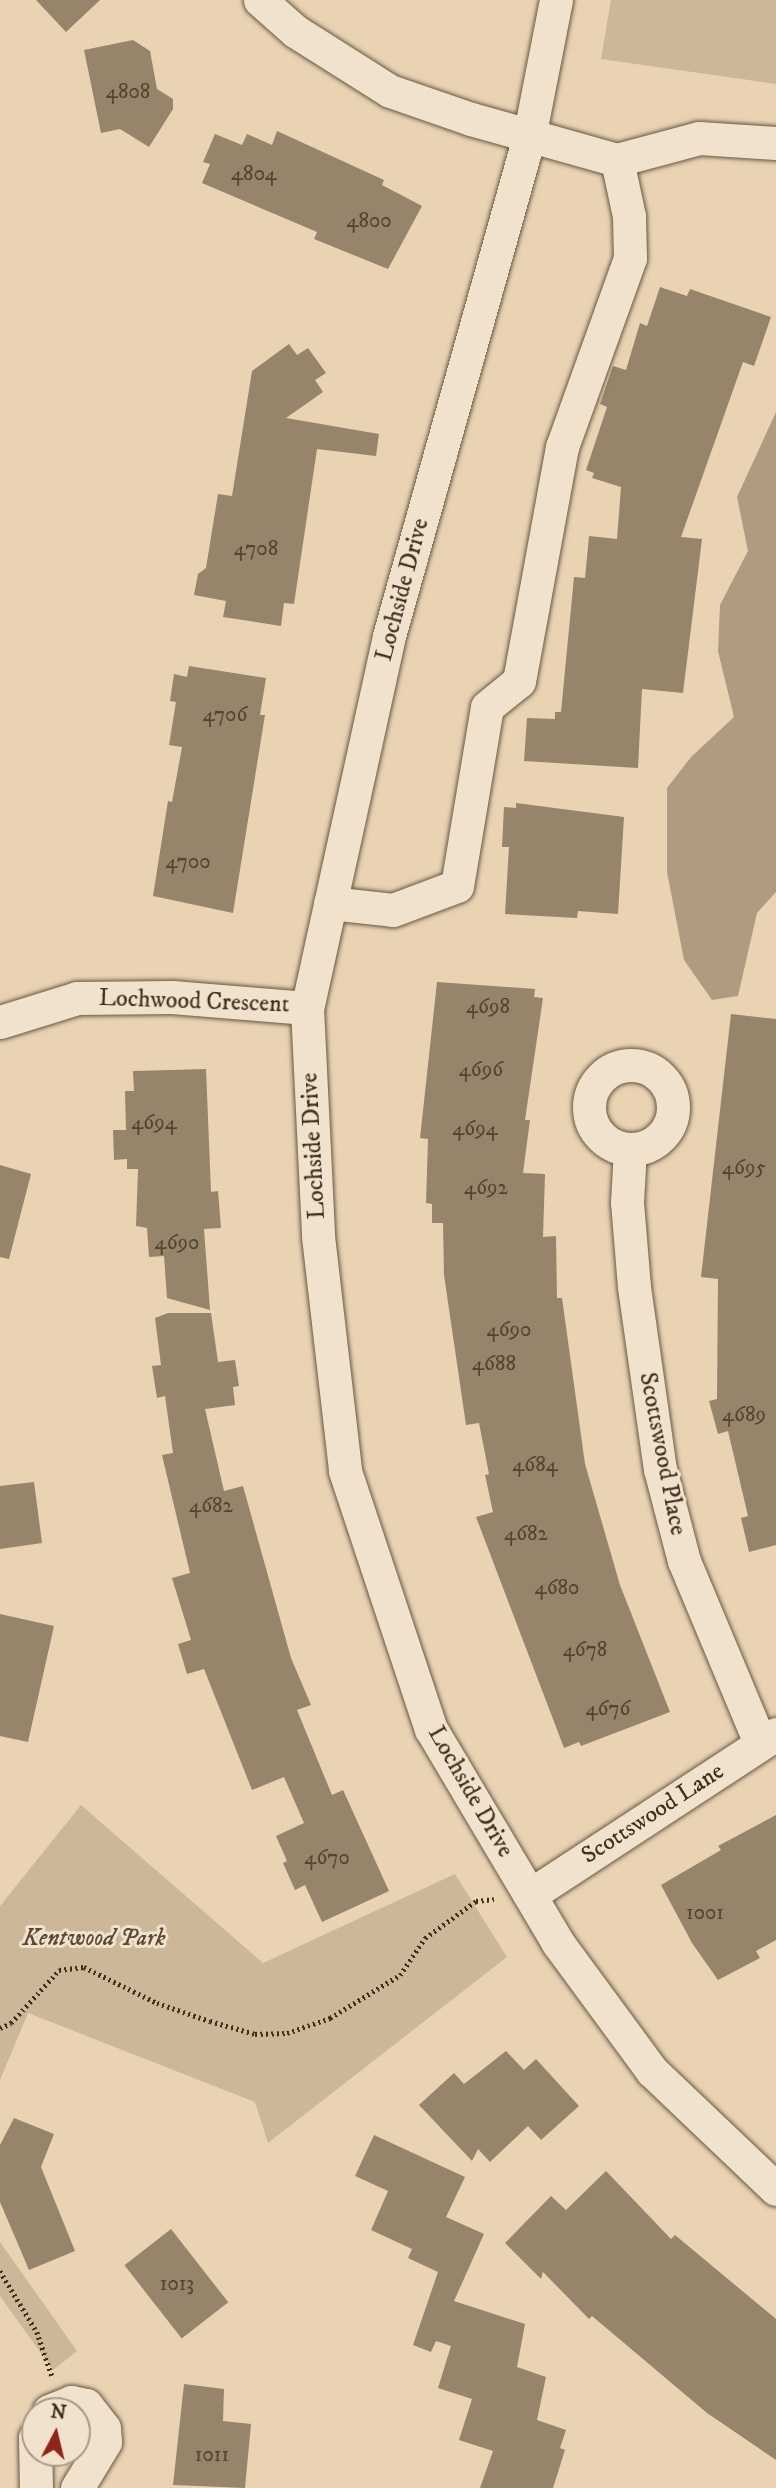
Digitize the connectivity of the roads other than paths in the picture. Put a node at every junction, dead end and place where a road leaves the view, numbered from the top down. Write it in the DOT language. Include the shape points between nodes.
graph roads {
  1 [pos="260,0"];
  2 [pos="556,0"];
  3 [pos="530,132"];
  4 [pos="776,143"];
  5 [pos="617,160"];
  6 [pos="330,903"];
  7 [pos="307,1008"];
  8 [pos="0,1021"];
  9 [pos="630,1149"];
  10 [pos="768,1739"];
  11 [pos="530,1895"];
  12 [pos="776,2189"];
  13 [pos="91,2411"];
  14 [pos="91,2466"];
  15 [pos="36,2467"];
  16 [pos="90,2467"];
  17 [pos="36,2488"];
  18 [pos="77,2488"];
  1 -- 3 [label="street" via="295,31 390,91 471,119"];
  2 -- 3 [label="street, Lochside Drive"];
  3 -- 5 [label="street"];
  3 -- 6 [label="street, Lochside Drive" via="389,636"];
  4 -- 5 [label="street" via="699,138"];
  5 -- 6 [label="street" via="629,216 630,258 562,447 519,681 487,707 457,886 393,910"];
  6 -- 7 [label="street, Lochside Drive"];
  7 -- 8 [label="street, Lochwood Crescent" via="172,997 77,998"];
  7 -- 11 [label="street, Lochside Drive" via="318,1236 345,1471 431,1728"];
  9 -- 10 [label="street, Scottswood Place" via="627,1202 634,1287 660,1469 684,1561"];
  10 -- 11 [label="street, Scottswood Lane"];
  11 -- 12 [label="street, Lochside Drive" via="558,1942 652,2071"];
  13 -- 14 [label="street" via="104,2428 102,2449"];
  15 -- 17 [label="street"];
  16 -- 18 [label="street"];
}
